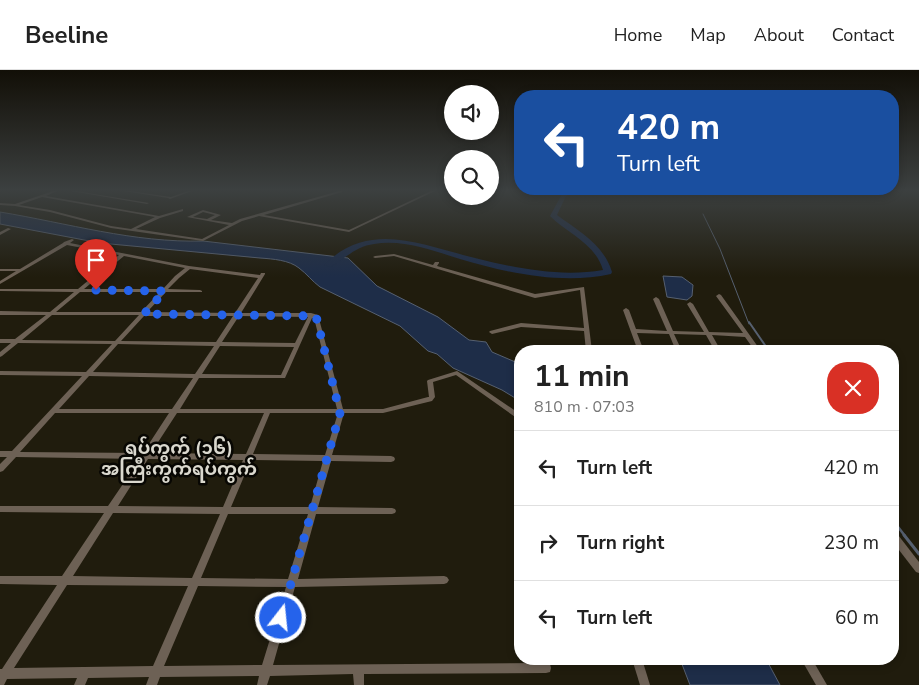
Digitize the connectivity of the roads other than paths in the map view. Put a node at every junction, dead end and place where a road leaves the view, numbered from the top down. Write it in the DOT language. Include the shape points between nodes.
graph roads {
  1 [pos="83,220"];
  2 [pos="155,220"];
  3 [pos="207,220"];
  4 [pos="244,220"];
  5 [pos="284,220"];
  6 [pos="372,220"];
  7 [pos="232,224"];
  8 [pos="9,229"];
  9 [pos="130,230"];
  10 [pos="0,234"];
  11 [pos="72,240"];
  12 [pos="65,243"];
  13 [pos="122,255"];
  14 [pos="375,257"];
  15 [pos="189,267"];
  16 [pos="0,270"];
  17 [pos="19,270"];
  18 [pos="0,283"];
  19 [pos="0,290"];
  20 [pos="79,290"];
  21 [pos="165,291"];
  22 [pos="200,291"];
  23 [pos="719,296"];
  24 [pos="656,299"];
  25 [pos="690,304"];
  26 [pos="626,310"];
  27 [pos="0,313"];
  28 [pos="51,313"];
  29 [pos="144,314"];
  30 [pos="237,314"];
  31 [pos="310,316"];
  32 [pos="587,330"];
  33 [pos="634,331"];
  34 [pos="492,332"];
  35 [pos="670,332"];
  36 [pos="708,334"];
  37 [pos="746,335"];
  38 [pos="0,341"];
  39 [pos="17,341"];
  40 [pos="118,342"];
  41 [pos="217,343"];
  42 [pos="297,345"];
  43 [pos="588,345"];
  44 [pos="639,345"];
  45 [pos="676,345"];
  46 [pos="714,345"];
  47 [pos="754,345"];
  48 [pos="0,354"];
  49 [pos="0,373"];
  50 [pos="88,374"];
  51 [pos="196,377"];
  52 [pos="54,411"];
  53 [pos="174,411"];
  54 [pos="268,411"];
  55 [pos="340,413"];
  56 [pos="514,413"];
  57 [pos="0,454"];
  58 [pos="14,454"];
  59 [pos="146,456"];
  60 [pos="248,457"];
  61 [pos="328,458"];
  62 [pos="391,459"];
  63 [pos="0,469"];
  64 [pos="0,509"];
  65 [pos="111,510"];
  66 [pos="226,510"];
  67 [pos="313,511"];
  68 [pos="392,511"];
  69 [pos="899,543"];
  70 [pos="919,569"];
  71 [pos="0,580"];
  72 [pos="65,580"];
  73 [pos="444,580"];
  74 [pos="195,582"];
  75 [pos="292,583"];
  76 [pos="639,665"];
  77 [pos="810,665"];
  78 [pos="546,668"];
  79 [pos="358,669"];
  80 [pos="266,670"];
  81 [pos="157,672"];
  82 [pos="85,673"];
  83 [pos="2,677"];
  84 [pos="79,685"];
  85 [pos="151,685"];
  86 [pos="262,685"];
  87 [pos="359,685"];
  88 [pos="645,685"];
  89 [pos="822,685"];
  1 -- 9 [label="street"];
  2 -- 9 [label="street"];
  3 -- 7 [label="street"];
  4 -- 7 [label="street"];
  5 -- 6 [label="street" via="349,231"];
  7 -- 9 [label="street" via="203,240"];
  8 -- 10 [label="street"];
  11 -- 12 [label="street"];
  12 -- 13 [label="street"];
  12 -- 17 [label="street"];
  13 -- 15 [label="street"];
  13 -- 20 [label="street"];
  14 -- 32 [label="street" via="394,255 436,265 529,295 549,296 582,288"];
  15 -- 21 [label="street"];
  15 -- 30 [label="street" via="262,275"];
  16 -- 17 [label="street"];
  17 -- 18 [label="street"];
  19 -- 20 [label="street"];
  20 -- 21 [label="street"];
  20 -- 28 [label="street"];
  21 -- 22 [label="street"];
  21 -- 29 [label="street"];
  23 -- 37 [label="street"];
  24 -- 35 [label="street"];
  25 -- 36 [label="street"];
  26 -- 33 [label="street"];
  27 -- 28 [label="street"];
  28 -- 29 [label="street"];
  28 -- 39 [label="street"];
  29 -- 30 [label="street"];
  29 -- 40 [label="street"];
  30 -- 31 [label="street"];
  30 -- 41 [label="street"];
  31 -- 42 [label="street"];
  31 -- 55 [label="street" via="316,316"];
  32 -- 34 [label="street" via="522,325"];
  32 -- 43 [label="street"];
  33 -- 35 [label="street"];
  33 -- 44 [label="street"];
  35 -- 36 [label="street"];
  35 -- 45 [label="street"];
  36 -- 37 [label="street"];
  36 -- 46 [label="street"];
  37 -- 47 [label="street"];
  38 -- 39 [label="street"];
  39 -- 40 [label="street"];
  39 -- 48 [label="street"];
  40 -- 41 [label="street"];
  40 -- 50 [label="street"];
  41 -- 42 [label="street"];
  41 -- 51 [label="street"];
  42 -- 51 [label="street" via="283,377"];
  49 -- 50 [label="street"];
  50 -- 51 [label="street"];
  50 -- 52 [label="street"];
  51 -- 53 [label="street"];
  52 -- 53 [label="street"];
  52 -- 58 [label="street"];
  53 -- 54 [label="street"];
  53 -- 59 [label="street"];
  54 -- 55 [label="street"];
  54 -- 60 [label="street"];
  55 -- 56 [label="street" via="383,411 430,399 430,381 457,373"];
  55 -- 61 [label="street"];
  57 -- 58 [label="street"];
  58 -- 59 [label="street"];
  58 -- 63 [label="street"];
  59 -- 60 [label="street"];
  59 -- 65 [label="street"];
  60 -- 61 [label="street"];
  60 -- 66 [label="street"];
  61 -- 62 [label="street"];
  61 -- 67 [label="street"];
  64 -- 65 [label="street"];
  65 -- 66 [label="street"];
  65 -- 72 [label="street"];
  66 -- 67 [label="street"];
  66 -- 74 [label="street"];
  67 -- 68 [label="street"];
  67 -- 75 [label="street"];
  69 -- 70 [label="street"];
  71 -- 72 [label="street"];
  72 -- 74 [label="street"];
  72 -- 83 [label="street"];
  73 -- 75 [label="street"];
  74 -- 75 [label="street"];
  74 -- 81 [label="street"];
  75 -- 80 [label="street"];
  76 -- 88 [label="street"];
  77 -- 89 [label="street"];
  78 -- 79 [label="street"];
  79 -- 80 [label="street"];
  79 -- 87 [label="street"];
  80 -- 81 [label="street"];
  80 -- 86 [label="street"];
  81 -- 82 [label="street"];
  81 -- 85 [label="street"];
  82 -- 83 [label="street"];
  82 -- 84 [label="street"];
}
